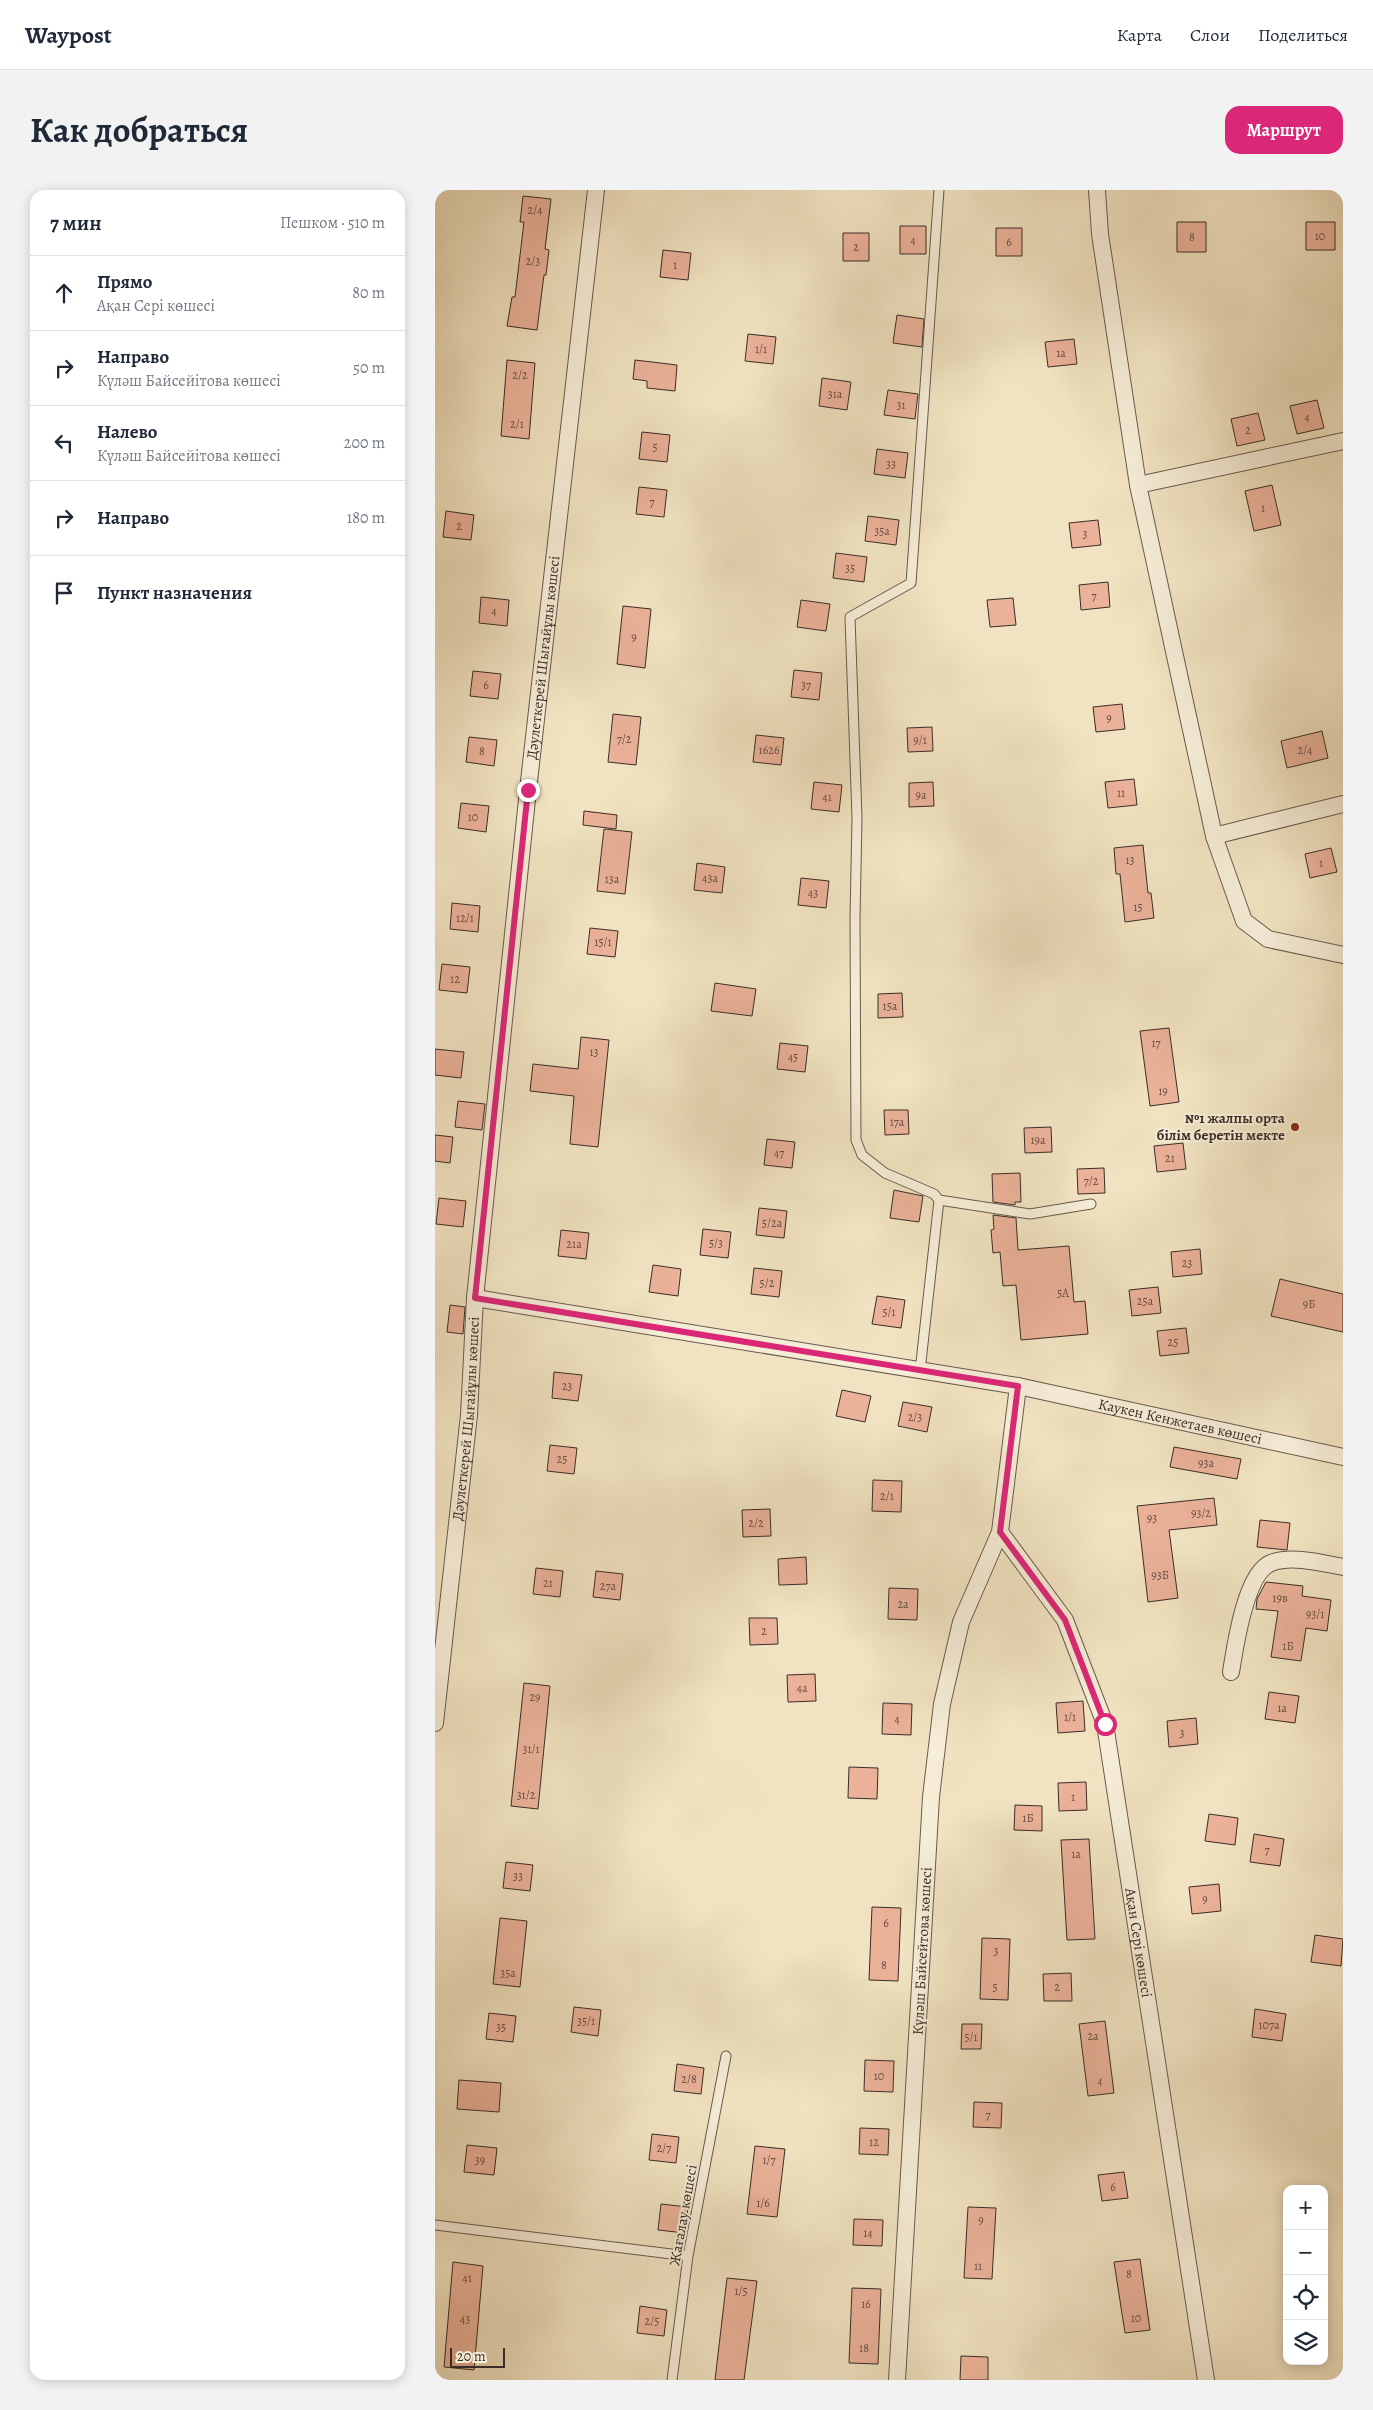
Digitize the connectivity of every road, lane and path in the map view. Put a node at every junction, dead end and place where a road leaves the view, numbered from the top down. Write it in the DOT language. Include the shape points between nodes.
graph roads {
  1 [pos="596,190"];
  2 [pos="939,190"];
  3 [pos="1097,190"];
  4 [pos="1343,441"];
  5 [pos="1138,485"];
  6 [pos="1343,804"];
  7 [pos="1214,836"];
  8 [pos="1343,955"];
  9 [pos="939,1200"];
  10 [pos="1091,1204"];
  11 [pos="475,1298"];
  12 [pos="920,1371"];
  13 [pos="1018,1386"];
  14 [pos="1343,1457"];
  15 [pos="1000,1532"];
  16 [pos="1343,1568"];
  17 [pos="1231,1672"];
  18 [pos="435,1723"];
  19 [pos="726,2056"];
  20 [pos="435,2225"];
  21 [pos="688,2256"];
  22 [pos="672,2380"];
  23 [pos="897,2380"];
  24 [pos="1206,2380"];
  1 -- 11 [label="street, Дәулеткерей Шығайұлы көшесі" via="529,780"];
  2 -- 9 [label="lane" via="911,583 850,617 857,818 856,1140 862,1155 885,1173 934,1194"];
  3 -- 5 [label="street" via="1100,234"];
  4 -- 5 [label="street"];
  5 -- 7 [label="street"];
  6 -- 7 [label="street"];
  7 -- 8 [label="street" via="1244,921 1268,939"];
  9 -- 10 [label="lane" via="1030,1214"];
  9 -- 12 [label="lane"];
  11 -- 12 [label="street, Каукен Кенжетаев көшесі"];
  11 -- 18 [label="street, Дәулеткерей Шығайұлы көшесі" via="469,1415"];
  12 -- 13 [label="street, Каукен Кенжетаев көшесі"];
  13 -- 14 [label="street, Каукен Кенжетаев көшесі"];
  13 -- 15 [label="street, Күләш Байсейтова көшесі"];
  15 -- 23 [label="street, Күләш Байсейтова көшесі" via="961,1622 943,1704 931,1797"];
  15 -- 24 [label="street, Ақан Сері көшесі" via="1065,1620 1105,1724"];
  16 -- 17 [label="street" via="1315,1562 1285,1561 1270,1563 1262,1569 1251,1588 1237,1630"];
  19 -- 21 [label="lane, Жағалау көшесі"];
  20 -- 21 [label="lane"];
  21 -- 22 [label="lane, Жағалау көшесі"];
}
